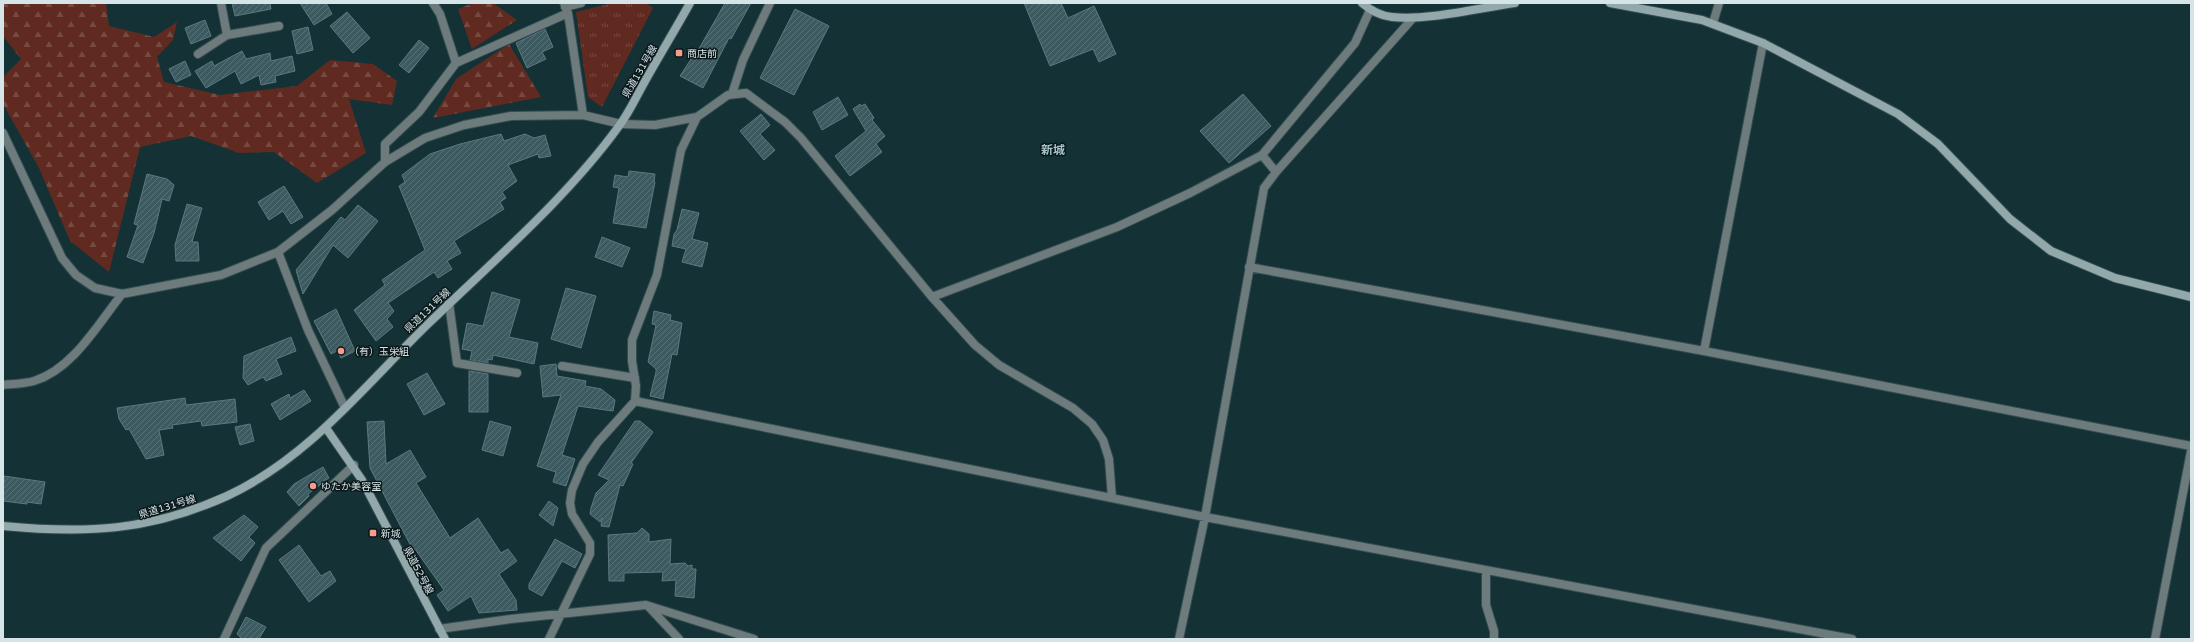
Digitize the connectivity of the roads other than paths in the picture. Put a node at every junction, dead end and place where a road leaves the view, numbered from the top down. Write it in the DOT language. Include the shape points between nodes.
graph roads {
  1 [pos="221,3"];
  2 [pos="433,3"];
  3 [pos="581,3"];
  4 [pos="690,3"];
  5 [pos="770,3"];
  6 [pos="1362,3"];
  7 [pos="1514,3"];
  8 [pos="1610,3"];
  9 [pos="1719,3"];
  10 [pos="566,8"];
  11 [pos="1370,10"];
  12 [pos="1413,18"];
  13 [pos="1713,23"];
  14 [pos="279,26"];
  15 [pos="227,35"];
  16 [pos="1763,43"];
  17 [pos="198,54"];
  18 [pos="456,63"];
  19 [pos="732,94"];
  20 [pos="583,115"];
  21 [pos="697,117"];
  22 [pos="621,124"];
  23 [pos="3,133"];
  24 [pos="1262,156"];
  25 [pos="384,162"];
  26 [pos="1276,172"];
  27 [pos="278,252"];
  28 [pos="1249,266"];
  29 [pos="122,294"];
  30 [pos="932,297"];
  31 [pos="2191,297"];
  32 [pos="449,303"];
  33 [pos="1704,351"];
  34 [pos="562,366"];
  35 [pos="517,373"];
  36 [pos="635,378"];
  37 [pos="3,385"];
  38 [pos="635,401"];
  39 [pos="345,408"];
  40 [pos="326,428"];
  41 [pos="2191,446"];
  42 [pos="2191,451"];
  43 [pos="354,465"];
  44 [pos="1112,498"];
  45 [pos="1205,517"];
  46 [pos="3,526"];
  47 [pos="1486,570"];
  48 [pos="646,605"];
  49 [pos="563,613"];
  50 [pos="439,629"];
  51 [pos="224,639"];
  52 [pos="445,639"];
  53 [pos="549,639"];
  54 [pos="679,639"];
  55 [pos="754,639"];
  56 [pos="1179,639"];
  57 [pos="1494,639"];
  58 [pos="1852,639"];
  59 [pos="2155,639"];
  1 -- 15 [label="street"];
  2 -- 18 [label="street" via="440,14"];
  3 -- 10 [label="street"];
  4 -- 22 [label="main road, 県道131号線"];
  5 -- 19 [label="street" via="743,60"];
  6 -- 11 [label="main road"];
  7 -- 12 [label="main road"];
  8 -- 13 [label="main road"];
  9 -- 13 [label="street"];
  10 -- 18 [label="street"];
  10 -- 20 [label="street"];
  11 -- 12 [label="main road" via="1391,17"];
  11 -- 24 [label="street" via="1356,43"];
  12 -- 26 [label="street"];
  13 -- 16 [label="main road"];
  14 -- 15 [label="street"];
  15 -- 17 [label="street"];
  16 -- 31 [label="main road" via="1898,114 1938,144 2010,218 2051,252 2115,278"];
  16 -- 33 [label="street"];
  18 -- 25 [label="street" via="419,112 386,144"];
  19 -- 21 [label="street"];
  19 -- 30 [label="street" via="746,93 785,122 801,138"];
  20 -- 22 [label="street"];
  20 -- 25 [label="street" via="511,116 464,124 425,138"];
  21 -- 22 [label="street" via="655,125"];
  21 -- 36 [label="street" via="681,150 657,275 632,340"];
  22 -- 32 [label="main road, 県道131号線" via="590,165"];
  23 -- 29 [label="street" via="62,258 76,275 96,288"];
  24 -- 26 [label="street"];
  24 -- 30 [label="street" via="1117,227"];
  25 -- 27 [label="street" via="332,210"];
  26 -- 28 [label="street" via="1264,188"];
  27 -- 29 [label="street" via="221,275"];
  27 -- 39 [label="street" via="308,330"];
  28 -- 33 [label="street"];
  28 -- 45 [label="street"];
  29 -- 37 [label="street" via="79,349 54,371 33,381"];
  30 -- 44 [label="street" via="975,345 999,365 1073,408 1092,424 1103,440 1109,459"];
  32 -- 35 [label="street" via="456,363"];
  32 -- 39 [label="main road, 県道131号線"];
  33 -- 41 [label="street"];
  34 -- 36 [label="street"];
  36 -- 38 [label="street"];
  38 -- 44 [label="street"];
  38 -- 49 [label="street" via="598,442 583,464 572,490 572,514 590,543 590,554"];
  39 -- 40 [label="main road, 県道131号線"];
  40 -- 43 [label="main road, 県道52号線"];
  40 -- 46 [label="main road, 県道131号線" via="265,474 228,495 190,511 148,524 77,531"];
  42 -- 59 [label="street"];
  43 -- 50 [label="main road, 県道52号線"];
  43 -- 51 [label="street" via="266,548"];
  44 -- 45 [label="street"];
  45 -- 47 [label="street"];
  45 -- 56 [label="street"];
  47 -- 57 [label="street" via="1486,605"];
  47 -- 58 [label="street"];
  48 -- 49 [label="street"];
  48 -- 54 [label="street"];
  48 -- 55 [label="street"];
  49 -- 50 [label="street"];
  49 -- 53 [label="street"];
  50 -- 52 [label="main road, 県道52号線"];
}
